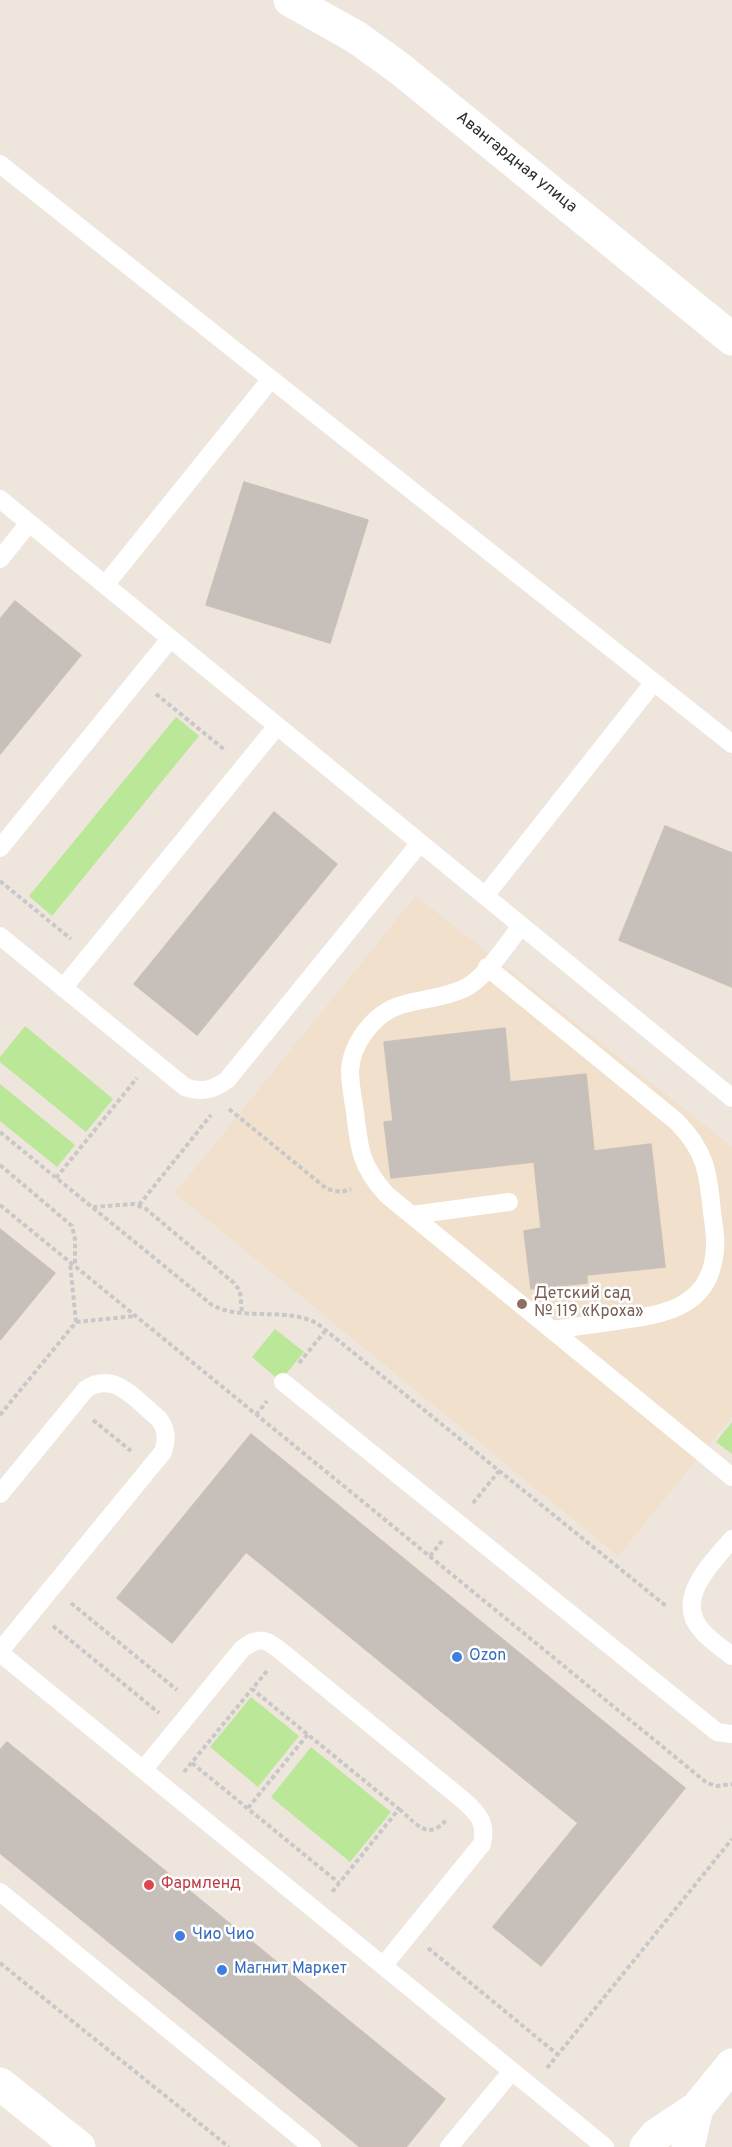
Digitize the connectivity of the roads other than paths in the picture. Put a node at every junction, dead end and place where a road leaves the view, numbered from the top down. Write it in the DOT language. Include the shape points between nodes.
graph roads {
  1 [pos="290,0"];
  2 [pos="0,164"];
  3 [pos="732,339"];
  4 [pos="271,379"];
  5 [pos="0,499"];
  6 [pos="29,523"];
  7 [pos="0,559"];
  8 [pos="105,585"];
  9 [pos="170,639"];
  10 [pos="654,682"];
  11 [pos="276,726"];
  12 [pos="732,744"];
  13 [pos="420,843"];
  14 [pos="0,848"];
  15 [pos="485,896"];
  16 [pos="521,926"];
  17 [pos="0,936"];
  18 [pos="487,967"];
  19 [pos="63,988"];
  20 [pos="732,1098"];
  21 [pos="509,1202"];
  22 [pos="412,1215"];
  23 [pos="552,1330"];
  24 [pos="283,1382"];
  25 [pos="732,1477"];
  26 [pos="0,1494"];
  27 [pos="732,1539"];
  28 [pos="0,1652"];
  29 [pos="732,1656"];
  30 [pos="732,1734"];
  31 [pos="143,1770"];
  32 [pos="0,1892"];
  33 [pos="383,1966"];
  34 [pos="732,2065"];
  35 [pos="512,2071"];
  36 [pos="0,2084"];
  37 [pos="698,2108"];
  38 [pos="79,2147"];
  39 [pos="312,2147"];
  40 [pos="449,2147"];
  41 [pos="605,2147"];
  42 [pos="646,2147"];
  43 [pos="688,2147"];
  1 -- 3 [label="street, Авангардная улица" via="399,68"];
  2 -- 4 [label="lane"];
  4 -- 8 [label="lane"];
  4 -- 10 [label="lane"];
  5 -- 6 [label="lane"];
  6 -- 7 [label="lane"];
  6 -- 8 [label="lane"];
  8 -- 9 [label="lane"];
  9 -- 11 [label="lane"];
  9 -- 14 [label="lane"];
  10 -- 12 [label="lane"];
  10 -- 15 [label="lane"];
  11 -- 13 [label="lane"];
  11 -- 19 [label="lane"];
  13 -- 15 [label="lane"];
  13 -- 19 [label="lane" via="227,1080 216,1088 203,1091 185,1087"];
  15 -- 16 [label="lane"];
  16 -- 18 [label="lane"];
  16 -- 20 [label="lane"];
  17 -- 19 [label="lane"];
  18 -- 22 [label="lane" via="464,989 398,1006 381,1016 358,1044 350,1071 359,1148 372,1177"];
  18 -- 23 [label="lane" via="676,1121 698,1147 708,1173 716,1244 704,1284 693,1298 655,1316"];
  21 -- 22 [label="lane"];
  22 -- 23 [label="lane"];
  23 -- 25 [label="lane"];
  24 -- 30 [label="lane" via="717,1732"];
  26 -- 28 [label="lane" via="73,1404 95,1383 117,1384 164,1426 163,1452"];
  27 -- 29 [label="lane" via="693,1593 693,1613 702,1632"];
  28 -- 31 [label="lane"];
  31 -- 33 [label="lane"];
  31 -- 33 [label="lane" via="250,1642 269,1642 282,1652 463,1800 482,1820 482,1844"];
  32 -- 39 [label="lane"];
  33 -- 35 [label="lane"];
  34 -- 37 [label="street"];
  35 -- 40 [label="lane"];
  35 -- 41 [label="lane"];
  36 -- 38 [label="street"];
  37 -- 42 [label="street" via="656,2135"];
  37 -- 43 [label="street"];
}
